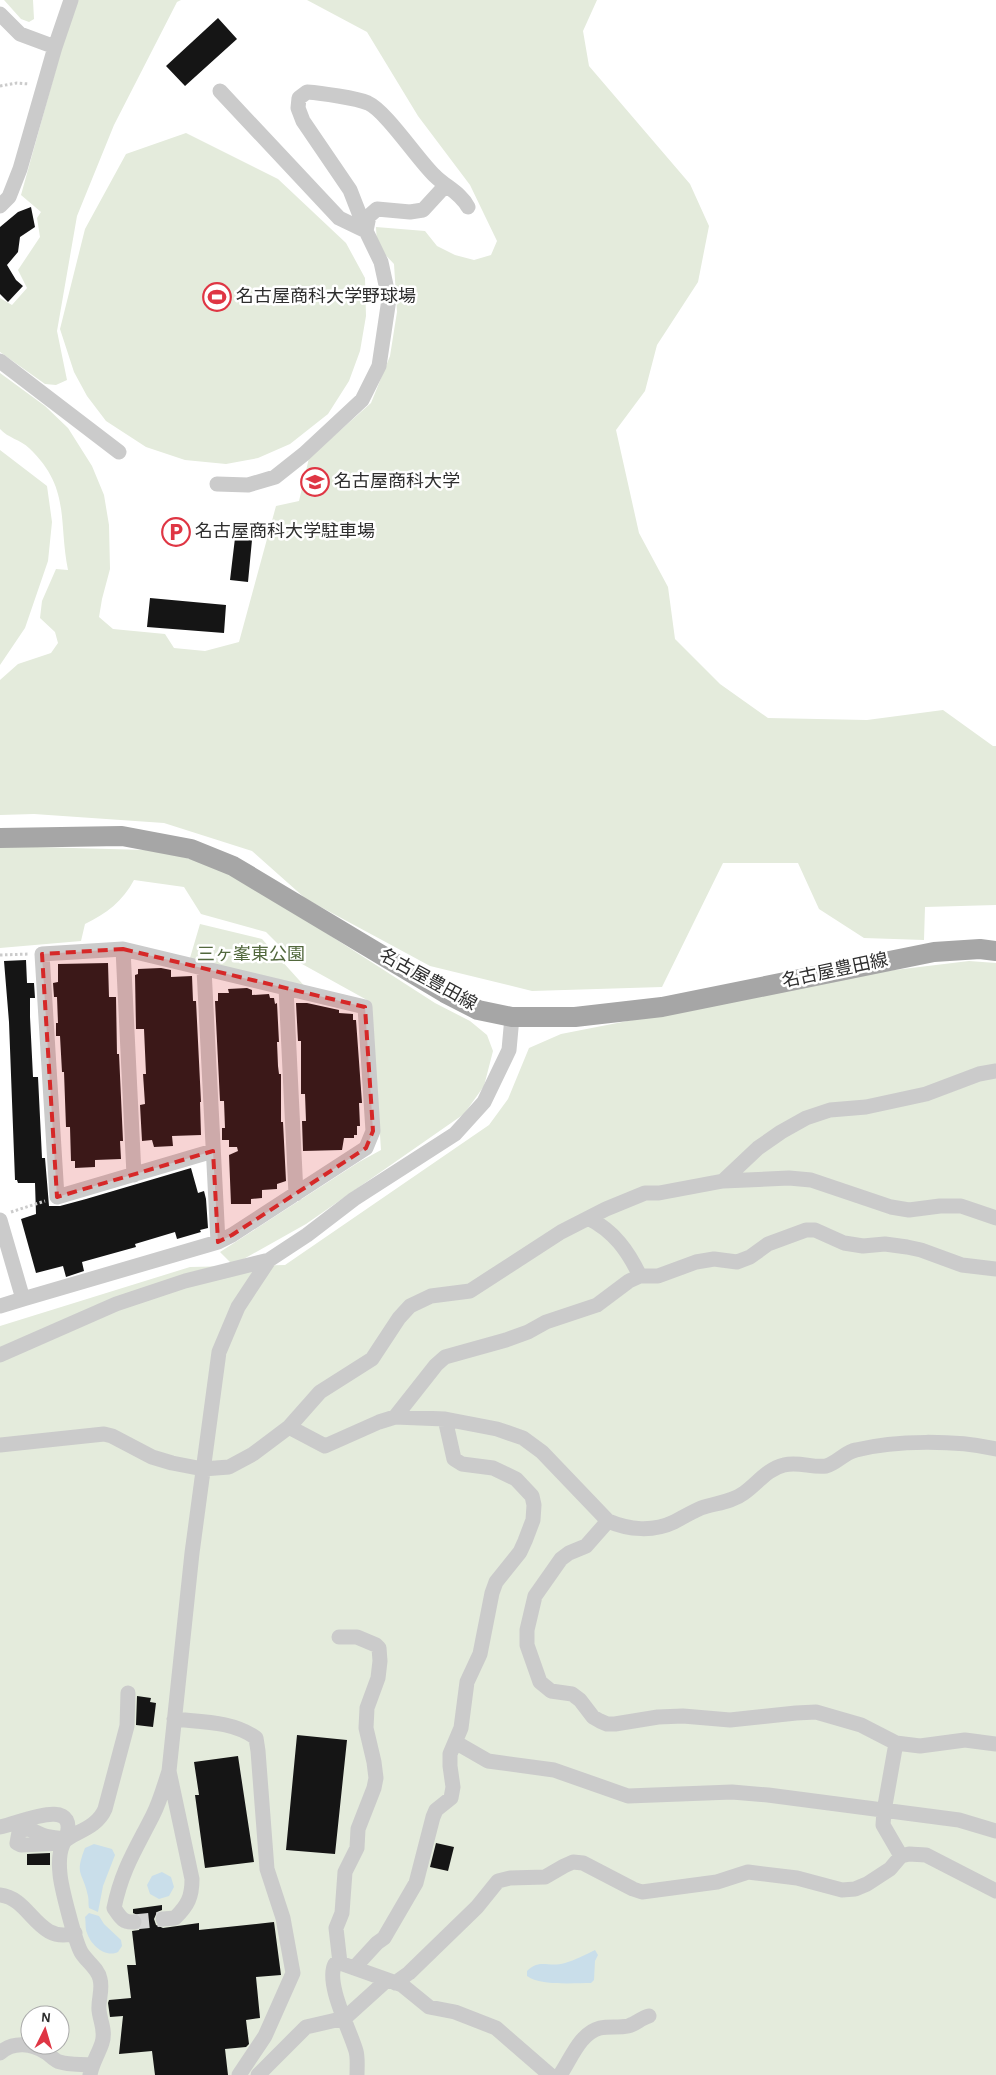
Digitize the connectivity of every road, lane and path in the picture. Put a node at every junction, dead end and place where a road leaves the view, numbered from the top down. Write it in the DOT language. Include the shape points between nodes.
graph roads {
  1 [pos="71,0"];
  2 [pos="0,14"];
  3 [pos="55,47"];
  4 [pos="44,85"];
  5 [pos="0,86"];
  6 [pos="220,91"];
  7 [pos="445,186"];
  8 [pos="0,206"];
  9 [pos="468,207"];
  10 [pos="366,231"];
  11 [pos="0,361"];
  12 [pos="119,452"];
  13 [pos="217,484"];
  14 [pos="0,838"];
  15 [pos="122,949"];
  16 [pos="996,951"];
  17 [pos="42,954"];
  18 [pos="0,955"];
  19 [pos="204,969"];
  20 [pos="286,988"];
  21 [pos="512,1018"];
  22 [pos="996,1071"];
  23 [pos="213,1151"];
  24 [pos="134,1174"];
  25 [pos="723,1181"];
  26 [pos="296,1194"];
  27 [pos="57,1197"];
  28 [pos="6,1216"];
  29 [pos="588,1218"];
  30 [pos="996,1218"];
  31 [pos="218,1242"];
  32 [pos="269,1260"];
  33 [pos="996,1270"];
  34 [pos="640,1276"];
  35 [pos="22,1300"];
  36 [pos="0,1306"];
  37 [pos="0,1354"];
  38 [pos="396,1417"];
  39 [pos="445,1419"];
  40 [pos="289,1427"];
  41 [pos="0,1446"];
  42 [pos="996,1449"];
  43 [pos="203,1469"];
  44 [pos="608,1521"];
  45 [pos="339,1637"];
  46 [pos="128,1694"];
  47 [pos="174,1719"];
  48 [pos="455,1742"];
  49 [pos="896,1744"];
  50 [pos="996,1744"];
  51 [pos="169,1771"];
  52 [pos="884,1811"];
  53 [pos="0,1827"];
  54 [pos="996,1830"];
  55 [pos="65,1841"];
  56 [pos="901,1856"];
  57 [pos="996,1890"];
  58 [pos="0,1895"];
  59 [pos="163,1919"];
  60 [pos="134,1922"];
  61 [pos="75,1933"];
  62 [pos="347,1965"];
  63 [pos="390,1982"];
  64 [pos="650,2016"];
  65 [pos="345,2018"];
  66 [pos="0,2053"];
  67 [pos="91,2070"];
  68 [pos="239,2075"];
  69 [pos="258,2075"];
  70 [pos="357,2075"];
  71 [pos="550,2075"];
  72 [pos="560,2075"];
  1 -- 3 [label="street"];
  2 -- 3 [label="street" via="20,34"];
  3 -- 4 [label="street"];
  4 -- 5 [label="path" via="17,83"];
  4 -- 8 [label="street" via="20,169 9,197"];
  6 -- 10 [label="street" via="339,218"];
  7 -- 9 [label="street" via="460,195"];
  7 -- 10 [label="street" via="423,210 377,209 369,216"];
  7 -- 10 [label="street" via="382,114 368,103 307,92 299,98 298,108 303,121 350,190"];
  10 -- 13 [label="street" via="381,262 388,299 379,366 362,400 275,477 248,485"];
  11 -- 12 [label="street"];
  14 -- 21 [label="main road, 名古屋豊田線" via="122,836 191,849 233,866 478,1010"];
  15 -- 17 [label="street"];
  15 -- 19 [label="street"];
  15 -- 24 [label="street"];
  16 -- 21 [label="main road, 名古屋豊田線" via="934,952 662,1007 575,1017"];
  17 -- 18 [label="path"];
  17 -- 27 [label="street"];
  19 -- 20 [label="street"];
  19 -- 23 [label="street"];
  20 -- 26 [label="street"];
  20 -- 26 [label="street" via="365,1007 374,1131 366,1148"];
  21 -- 32 [label="street" via="509,1050 484,1102 455,1134 354,1199"];
  22 -- 25 [label="street" via="926,1094 866,1107 830,1110 806,1118 758,1148"];
  23 -- 24 [label="street"];
  23 -- 31 [label="street"];
  24 -- 27 [label="street"];
  25 -- 29 [label="street" via="645,1193"];
  25 -- 30 [label="street" via="811,1180 891,1207 909,1210 961,1206"];
  26 -- 31 [label="street"];
  27 -- 28 [label="path"];
  28 -- 35 [label="street"];
  29 -- 34 [label="street" via="615,1236 631,1256"];
  29 -- 40 [label="street" via="470,1291 431,1296 410,1306 372,1359 320,1392"];
  31 -- 35 [label="street"];
  32 -- 37 [label="street" via="185,1281 116,1304"];
  32 -- 43 [label="street" via="238,1307 219,1352"];
  33 -- 34 [label="street" via="962,1265 907,1247 844,1244 815,1230 806,1230 768,1244 737,1262 714,1259 658,1276"];
  34 -- 38 [label="street" via="597,1305 506,1340 445,1357"];
  35 -- 36 [label="street"];
  38 -- 39 [label="street"];
  38 -- 40 [label="street" via="325,1446"];
  39 -- 44 [label="street" via="524,1438 542,1452"];
  39 -- 48 [label="street" via="454,1459 462,1464 493,1468 516,1479 532,1496 534,1505 525,1542 496,1582 492,1593 480,1654 468,1682 461,1728"];
  40 -- 43 [label="street" via="253,1454 228,1467"];
  41 -- 43 [label="street" via="104,1434 152,1456"];
  42 -- 44 [label="street" via="940,1442 871,1446 853,1450 828,1465 783,1465 769,1471 744,1494 702,1508 672,1523 637,1529"];
  43 -- 47 [label="street"];
  44 -- 49 [label="street" via="586,1546 561,1559 535,1596 527,1645 545,1688 572,1694 593,1717 607,1724 658,1717 730,1720 816,1712 861,1726"];
  45 -- 62 [label="street" via="357,1637 376,1645 380,1661 378,1678 367,1708 366,1728 375,1783 358,1829 357,1848 345,1872 342,1913 336,1928"];
  46 -- 55 [label="street" via="127,1726 102,1818"];
  47 -- 51 [label="street"];
  47 -- 68 [label="street" via="221,1724 246,1731 256,1738 267,1869 283,1918 293,1973 265,2036"];
  48 -- 52 [label="street" via="488,1761 554,1770 628,1796 732,1792"];
  48 -- 62 [label="street" via="450,1754 451,1798 436,1810 416,1883 384,1938"];
  49 -- 50 [label="street" via="920,1746 965,1740"];
  49 -- 52 [label="street"];
  51 -- 59 [label="street" via="192,1878 192,1894 175,1918"];
  51 -- 60 [label="street" via="154,1813 131,1853 118,1887 114,1908 121,1919 127,1923"];
  52 -- 54 [label="street" via="960,1820"];
  52 -- 56 [label="street" via="883,1825"];
  53 -- 55 [label="street" via="57,1814 68,1820"];
  55 -- 61 [label="street" via="60,1854 60,1875"];
  56 -- 57 [label="street" via="926,1855"];
  56 -- 63 [label="street" via="890,1869 867,1884 842,1890 797,1878 748,1872 717,1882 642,1892 583,1863 573,1862 545,1877 504,1879 498,1881 477,1907 409,1973"];
  58 -- 61 [label="street" via="9,1896 50,1933 64,1937"];
  61 -- 67 [label="street" via="80,1951 100,1977 101,1984 98,2008 102,2042"];
  62 -- 63 [label="street"];
  62 -- 65 [label="street" via="336,1964 333,1968 334,1988"];
  63 -- 65 [label="street"];
  63 -- 71 [label="street" via="402,1985 429,2006 496,2028"];
  64 -- 72 [label="street" via="630,2025 590,2032"];
  65 -- 69 [label="street" via="306,2027"];
  65 -- 70 [label="street" via="357,2054"];
  66 -- 67 [label="street" via="15,2044 38,2047 58,2062"];
}
